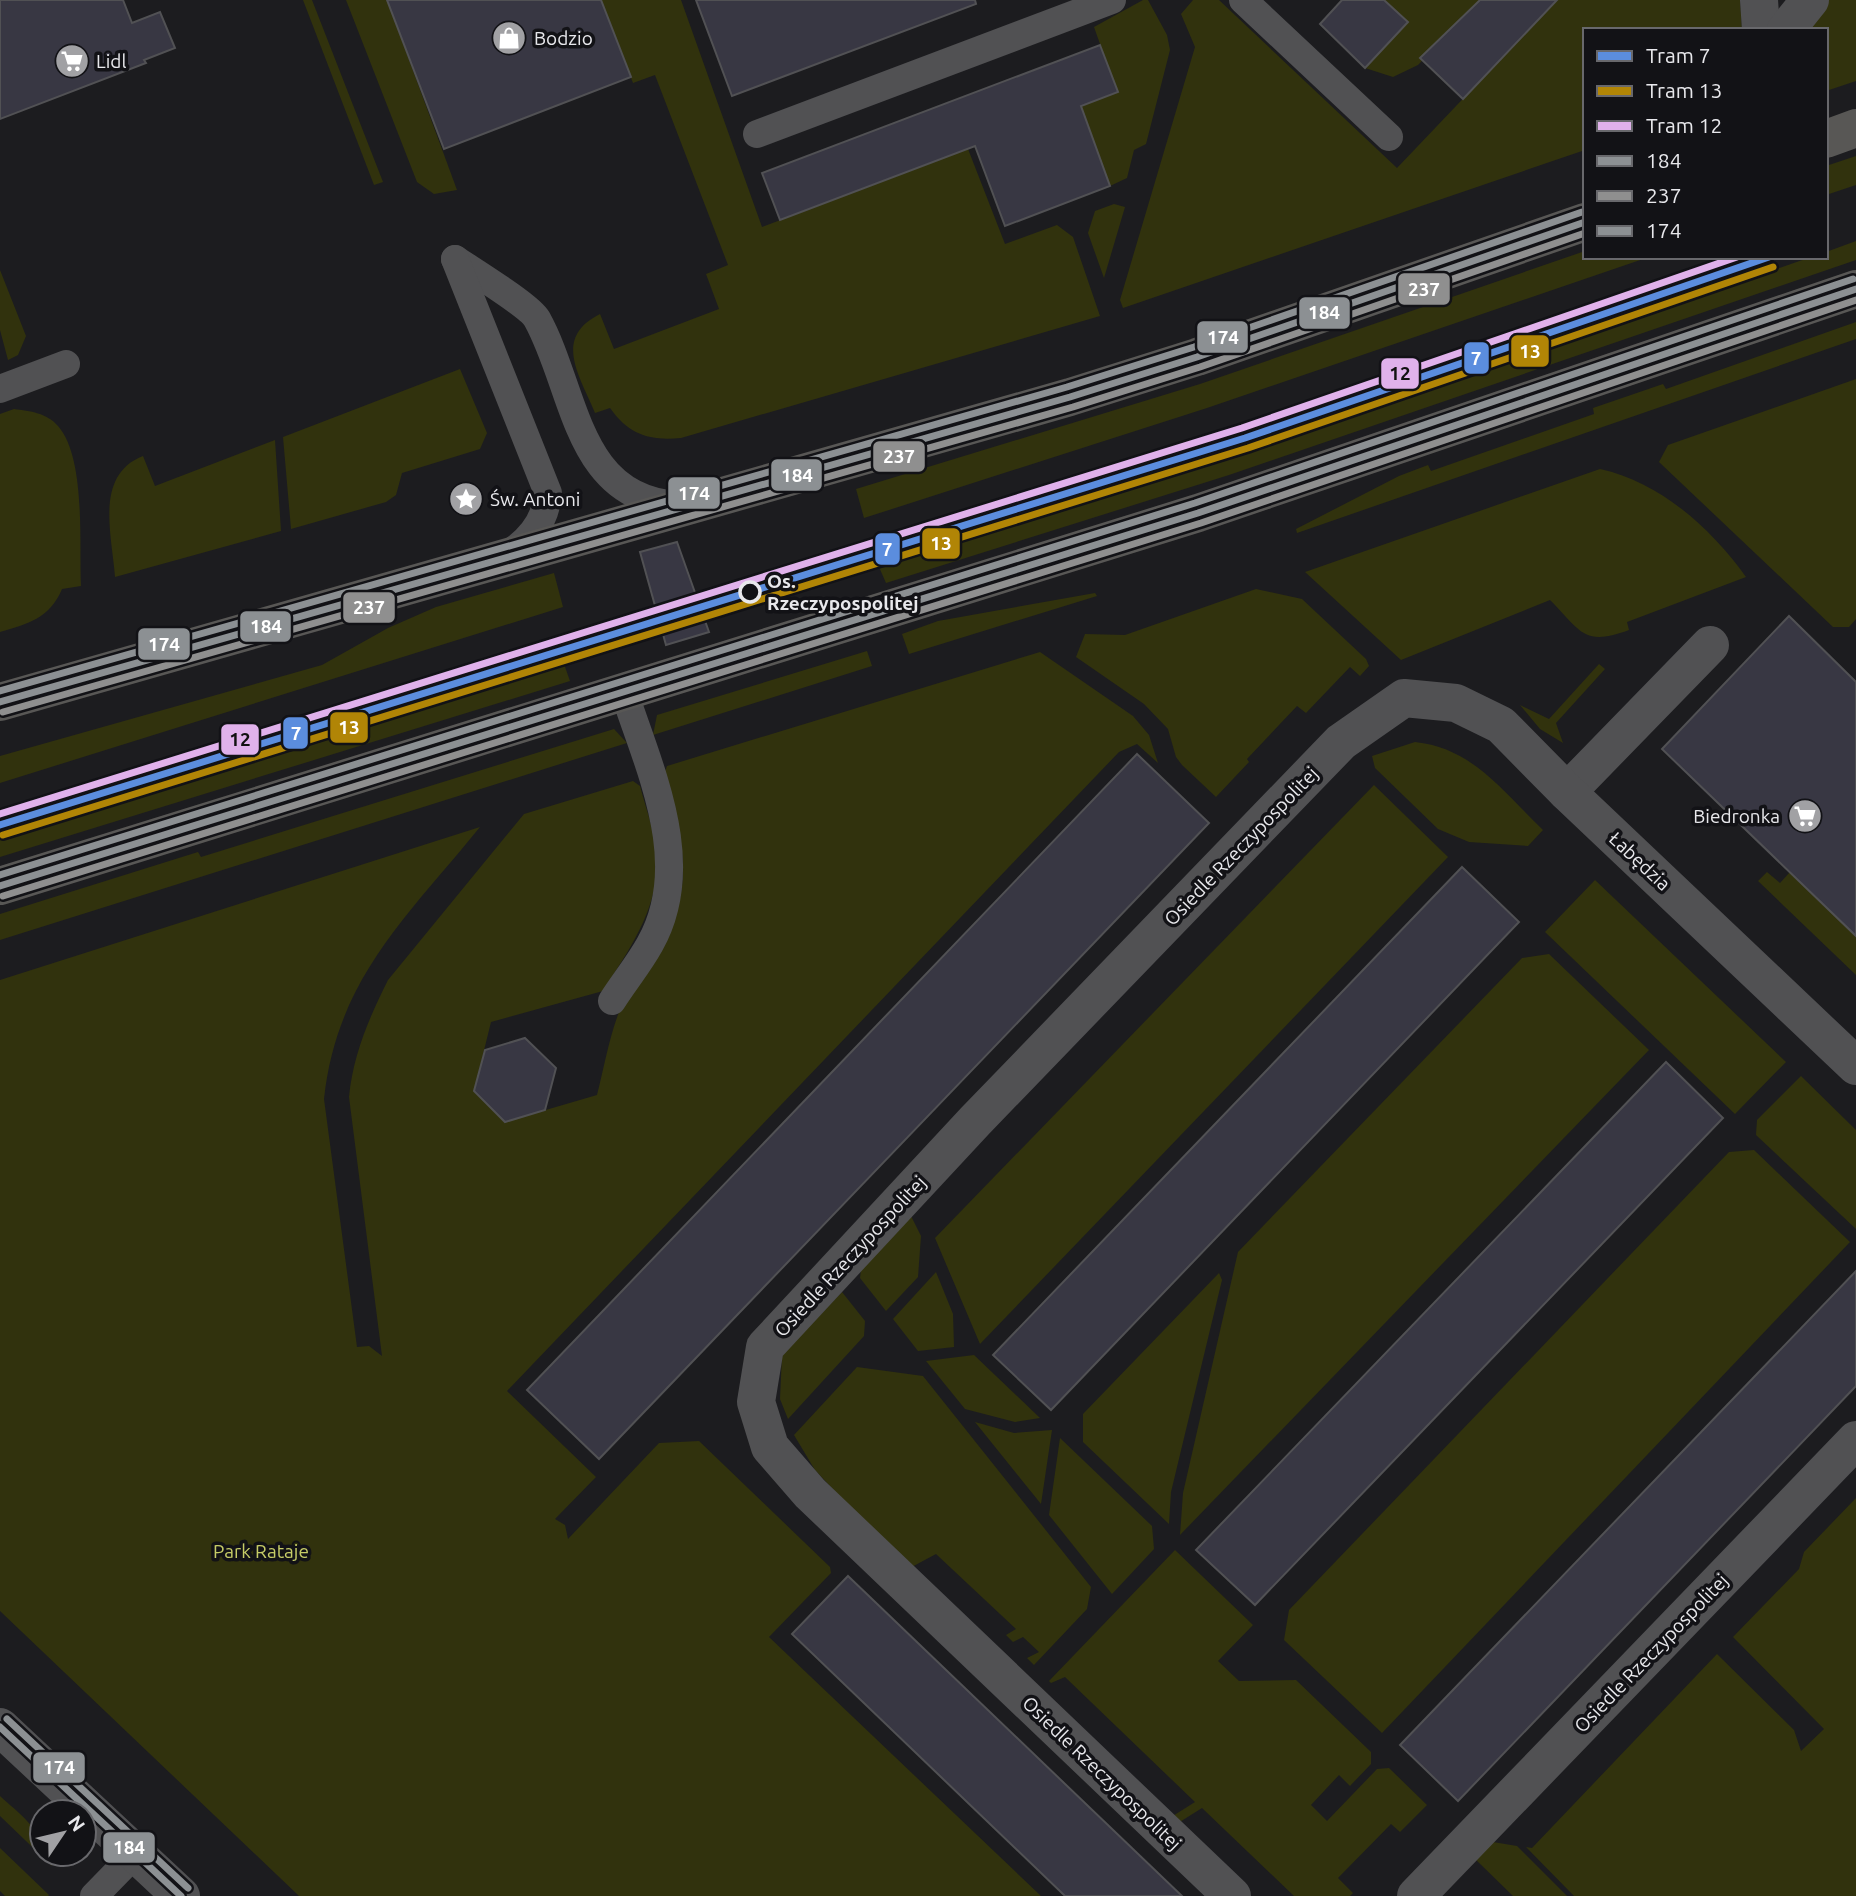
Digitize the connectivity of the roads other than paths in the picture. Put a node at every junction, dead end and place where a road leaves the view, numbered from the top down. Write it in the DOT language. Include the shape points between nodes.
graph roads {
  1 [pos="1112,0"];
  2 [pos="1242,0"];
  3 [pos="1759,0"];
  4 [pos="1810,0"];
  5 [pos="1761,28"];
  6 [pos="1788,28"];
  7 [pos="1856,128"];
  8 [pos="757,134"];
  9 [pos="1389,138"];
  10 [pos="1828,138"];
  11 [pos="1583,223"];
  12 [pos="1856,289"];
  13 [pos="65,364"];
  14 [pos="0,389"];
  15 [pos="693,505"];
  16 [pos="499,560"];
  17 [pos="1710,645"];
  18 [pos="624,692"];
  19 [pos="1404,698"];
  20 [pos="0,702"];
  21 [pos="1567,792"];
  22 [pos="0,886"];
  23 [pos="612,1001"];
  24 [pos="1856,1066"];
  25 [pos="1856,1440"];
  26 [pos="0,1727"];
  27 [pos="135,1854"];
  28 [pos="1424,1893"];
  29 [pos="94,1896"];
  30 [pos="181,1896"];
  31 [pos="1231,1896"];
  1 -- 8 [label="lane"];
  2 -- 9 [label="lane"];
  3 -- 5 [label="street"];
  4 -- 6 [label="street"];
  7 -- 10 [label="main road"];
  11 -- 15 [label="main road" via="1083,393"];
  12 -- 18 [label="main road" via="1198,513"];
  13 -- 14 [label="lane"];
  15 -- 16 [label="main road"];
  15 -- 16 [label="lane" via="644,499 605,470 591,453 536,316 456,259 548,493 537,527"];
  16 -- 20 [label="main road"];
  17 -- 21 [label="street"];
  18 -- 22 [label="main road"];
  18 -- 23 [label="lane" via="669,843 669,890 651,942"];
  19 -- 21 [label="street, Łabędzia" via="1456,703 1500,724"];
  19 -- 31 [label="street, Osiedle Rzeczypospolitej" via="1341,742 975,1121 765,1347 756,1402 770,1447 810,1493"];
  21 -- 24 [label="street, Łabędzia"];
  25 -- 28 [label="street, Osiedle Rzeczypospolitej"];
  26 -- 27 [label="street"];
  27 -- 29 [label="lane"];
  27 -- 30 [label="street"];
}
